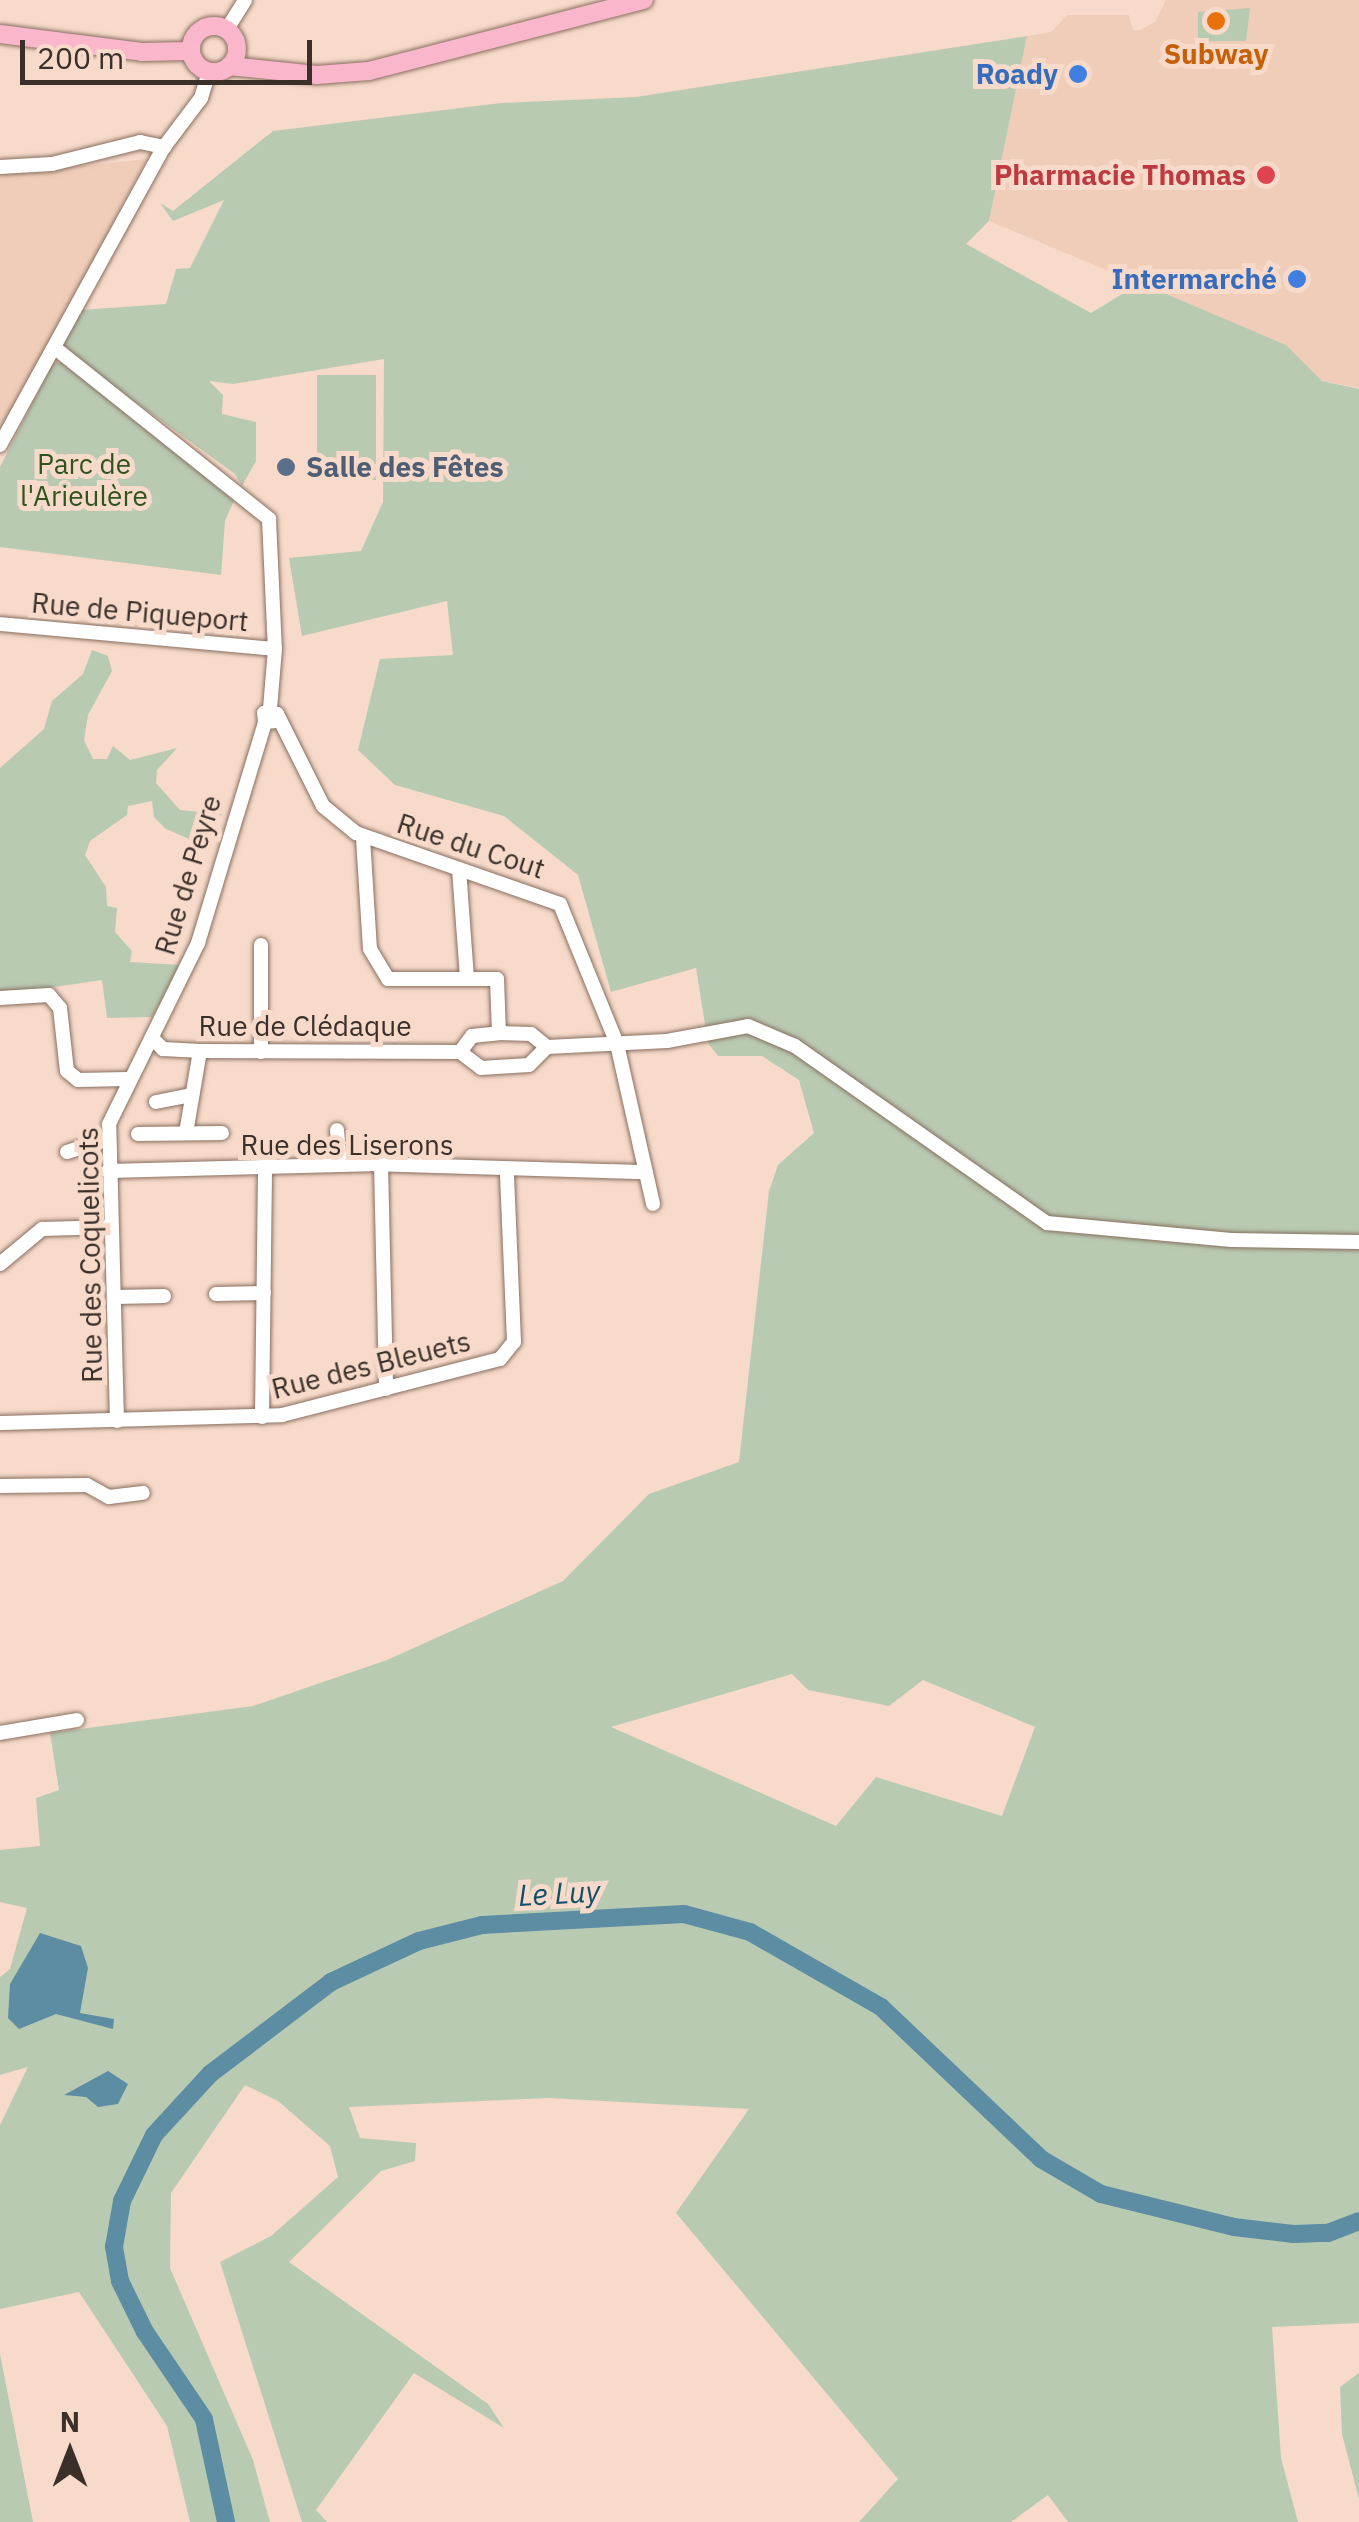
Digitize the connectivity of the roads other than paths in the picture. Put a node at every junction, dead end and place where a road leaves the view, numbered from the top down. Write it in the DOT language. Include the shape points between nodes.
graph roads {
  1 [pos="245,0"];
  2 [pos="644,0"];
  3 [pos="227,29"];
  4 [pos="0,34"];
  5 [pos="191,51"];
  6 [pos="234,59"];
  7 [pos="209,71"];
  8 [pos="162,152"];
  9 [pos="0,167"];
  10 [pos="55,348"];
  11 [pos="0,445"];
  12 [pos="0,624"];
  13 [pos="275,649"];
  14 [pos="270,718"];
  15 [pos="363,838"];
  16 [pos="459,869"];
  17 [pos="261,945"];
  18 [pos="467,980"];
  19 [pos="0,998"];
  20 [pos="499,1033"];
  21 [pos="154,1040"];
  22 [pos="618,1044"];
  23 [pos="547,1048"];
  24 [pos="200,1051"];
  25 [pos="261,1052"];
  26 [pos="460,1052"];
  27 [pos="127,1078"];
  28 [pos="192,1095"];
  29 [pos="156,1102"];
  30 [pos="337,1130"];
  31 [pos="222,1132"];
  32 [pos="186,1133"];
  33 [pos="138,1134"];
  34 [pos="108,1139"];
  35 [pos="67,1152"];
  36 [pos="381,1164"];
  37 [pos="340,1166"];
  38 [pos="108,1170"];
  39 [pos="265,1172"];
  40 [pos="507,1172"];
  41 [pos="646,1172"];
  42 [pos="654,1204"];
  43 [pos="110,1227"];
  44 [pos="1359,1242"];
  45 [pos="0,1264"];
  46 [pos="216,1294"];
  47 [pos="264,1294"];
  48 [pos="164,1296"];
  49 [pos="114,1297"];
  50 [pos="386,1389"];
  51 [pos="262,1417"];
  52 [pos="117,1421"];
  53 [pos="0,1423"];
  54 [pos="0,1486"];
  55 [pos="143,1492"];
  56 [pos="77,1720"];
  57 [pos="0,1733"];
  1 -- 3 [label="street"];
  2 -- 6 [label="main road" via="379,70 288,73"];
  3 -- 5 [label="main road" via="206,27"];
  3 -- 6 [label="main road"];
  4 -- 5 [label="main road" via="142,52"];
  5 -- 7 [label="main road"];
  6 -- 7 [label="main road"];
  7 -- 8 [label="street" via="202,98"];
  8 -- 9 [label="street" via="140,142 52,164"];
  8 -- 10 [label="street"];
  10 -- 11 [label="street"];
  10 -- 13 [label="street, Rue de Peyre" via="269,519"];
  12 -- 13 [label="street, Rue de Piqueport"];
  13 -- 14 [label="street, Rue de Peyre"];
  14 -- 15 [label="street, Rue du Cout" via="323,806"];
  14 -- 21 [label="street, Rue de Peyre" via="198,942"];
  15 -- 16 [label="street, Rue du Cout"];
  15 -- 18 [label="street" via="370,949 388,978"];
  16 -- 18 [label="street"];
  16 -- 22 [label="street, Rue du Cout" via="560,904"];
  17 -- 25 [label="street"];
  18 -- 20 [label="street" via="497,979"];
  19 -- 27 [label="street" via="48,995 60,1008 67,1070 78,1080"];
  20 -- 23 [label="street, Rue de Clédaque" via="531,1034"];
  20 -- 26 [label="street, Rue de Clédaque" via="472,1036"];
  21 -- 24 [label="street, Rue de Clédaque" via="163,1048"];
  21 -- 27 [label="street, Rue des Coquelicots"];
  22 -- 23 [label="street, Rue de Clédaque"];
  22 -- 41 [label="street, Rue du Cout"];
  22 -- 44 [label="street, Rue de Clédaque" via="667,1041 733,1025 764,1030 1047,1222 1231,1240"];
  23 -- 26 [label="street, Rue de Clédaque" via="529,1065 481,1068"];
  24 -- 25 [label="street, Rue de Clédaque"];
  24 -- 28 [label="street"];
  25 -- 26 [label="street, Rue de Clédaque"];
  27 -- 34 [label="street, Rue des Coquelicots"];
  28 -- 29 [label="street"];
  28 -- 32 [label="street"];
  30 -- 37 [label="street"];
  31 -- 32 [label="street"];
  32 -- 33 [label="street"];
  34 -- 35 [label="street"];
  34 -- 38 [label="street, Rue des Coquelicots"];
  36 -- 37 [label="street, Rue des Liserons"];
  36 -- 40 [label="street, Rue des Liserons"];
  36 -- 50 [label="street"];
  37 -- 39 [label="street, Rue des Liserons"];
  38 -- 39 [label="street, Rue des Liserons"];
  38 -- 43 [label="street, Rue des Coquelicots"];
  39 -- 47 [label="street"];
  40 -- 41 [label="street, Rue des Liserons"];
  40 -- 50 [label="street, Rue des Bleuets" via="512,1348 500,1359"];
  41 -- 42 [label="street, Rue du Cout"];
  43 -- 45 [label="street" via="42,1229"];
  43 -- 49 [label="street, Rue des Coquelicots"];
  46 -- 47 [label="street"];
  47 -- 51 [label="street"];
  48 -- 49 [label="street"];
  49 -- 52 [label="street, Rue des Coquelicots"];
  50 -- 51 [label="street, Rue des Bleuets"];
  51 -- 52 [label="street, Rue des Bleuets"];
  52 -- 53 [label="street, Rue des Bleuets"];
  54 -- 55 [label="street" via="87,1485 109,1497"];
  56 -- 57 [label="street"];
}
